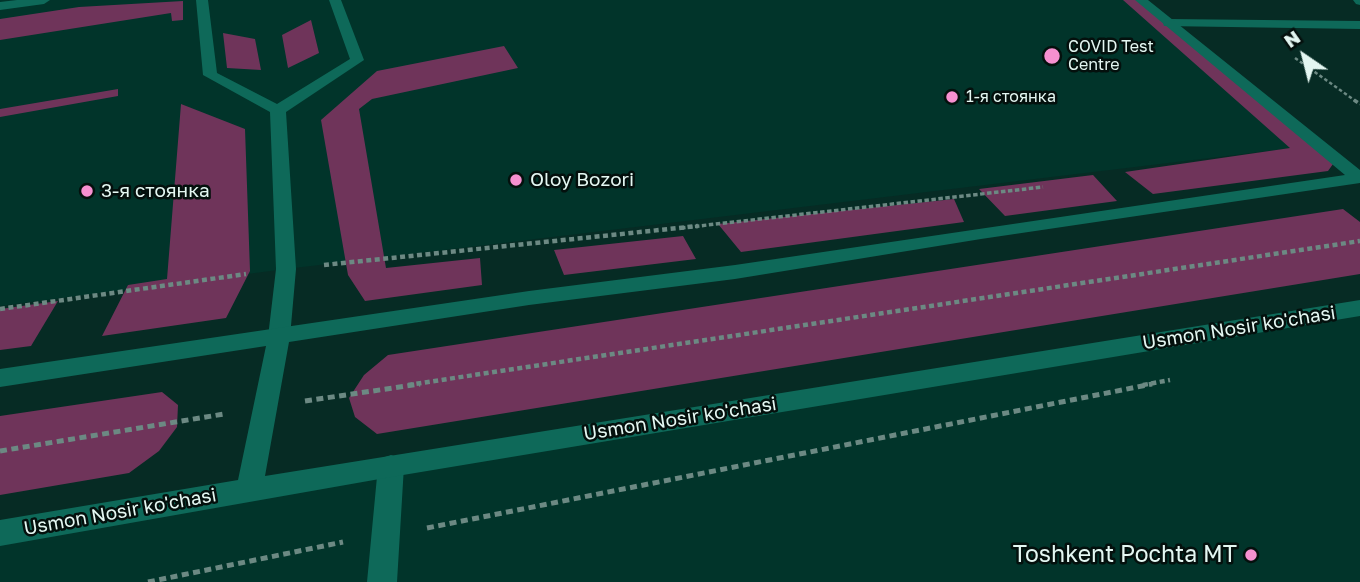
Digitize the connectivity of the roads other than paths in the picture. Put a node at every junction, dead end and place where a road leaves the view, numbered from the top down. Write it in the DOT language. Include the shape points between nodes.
graph roads {
  1 [pos="44,0"];
  2 [pos="202,0"];
  3 [pos="335,0"];
  4 [pos="1141,0"];
  5 [pos="0,6"];
  6 [pos="1169,23"];
  7 [pos="1360,25"];
  8 [pos="278,110"];
  9 [pos="1360,178"];
  10 [pos="1360,308"];
  11 [pos="279,337"];
  12 [pos="0,378"];
  13 [pos="390,466"];
  14 [pos="249,489"];
  15 [pos="0,533"];
  16 [pos="382,582"];
  1 -- 5 [label="street"];
  2 -- 8 [label="street" via="211,75"];
  3 -- 8 [label="street" via="358,60"];
  4 -- 6 [label="street"];
  6 -- 7 [label="street"];
  6 -- 9 [label="street"];
  8 -- 11 [label="street" via="286,269"];
  9 -- 11 [label="street"];
  10 -- 13 [label="street, Usmon Nosir ko'chasi"];
  11 -- 12 [label="street"];
  11 -- 14 [label="street"];
  13 -- 14 [label="street, Usmon Nosir ko'chasi"];
  13 -- 16 [label="street"];
  14 -- 15 [label="street, Usmon Nosir ko'chasi"];
}
